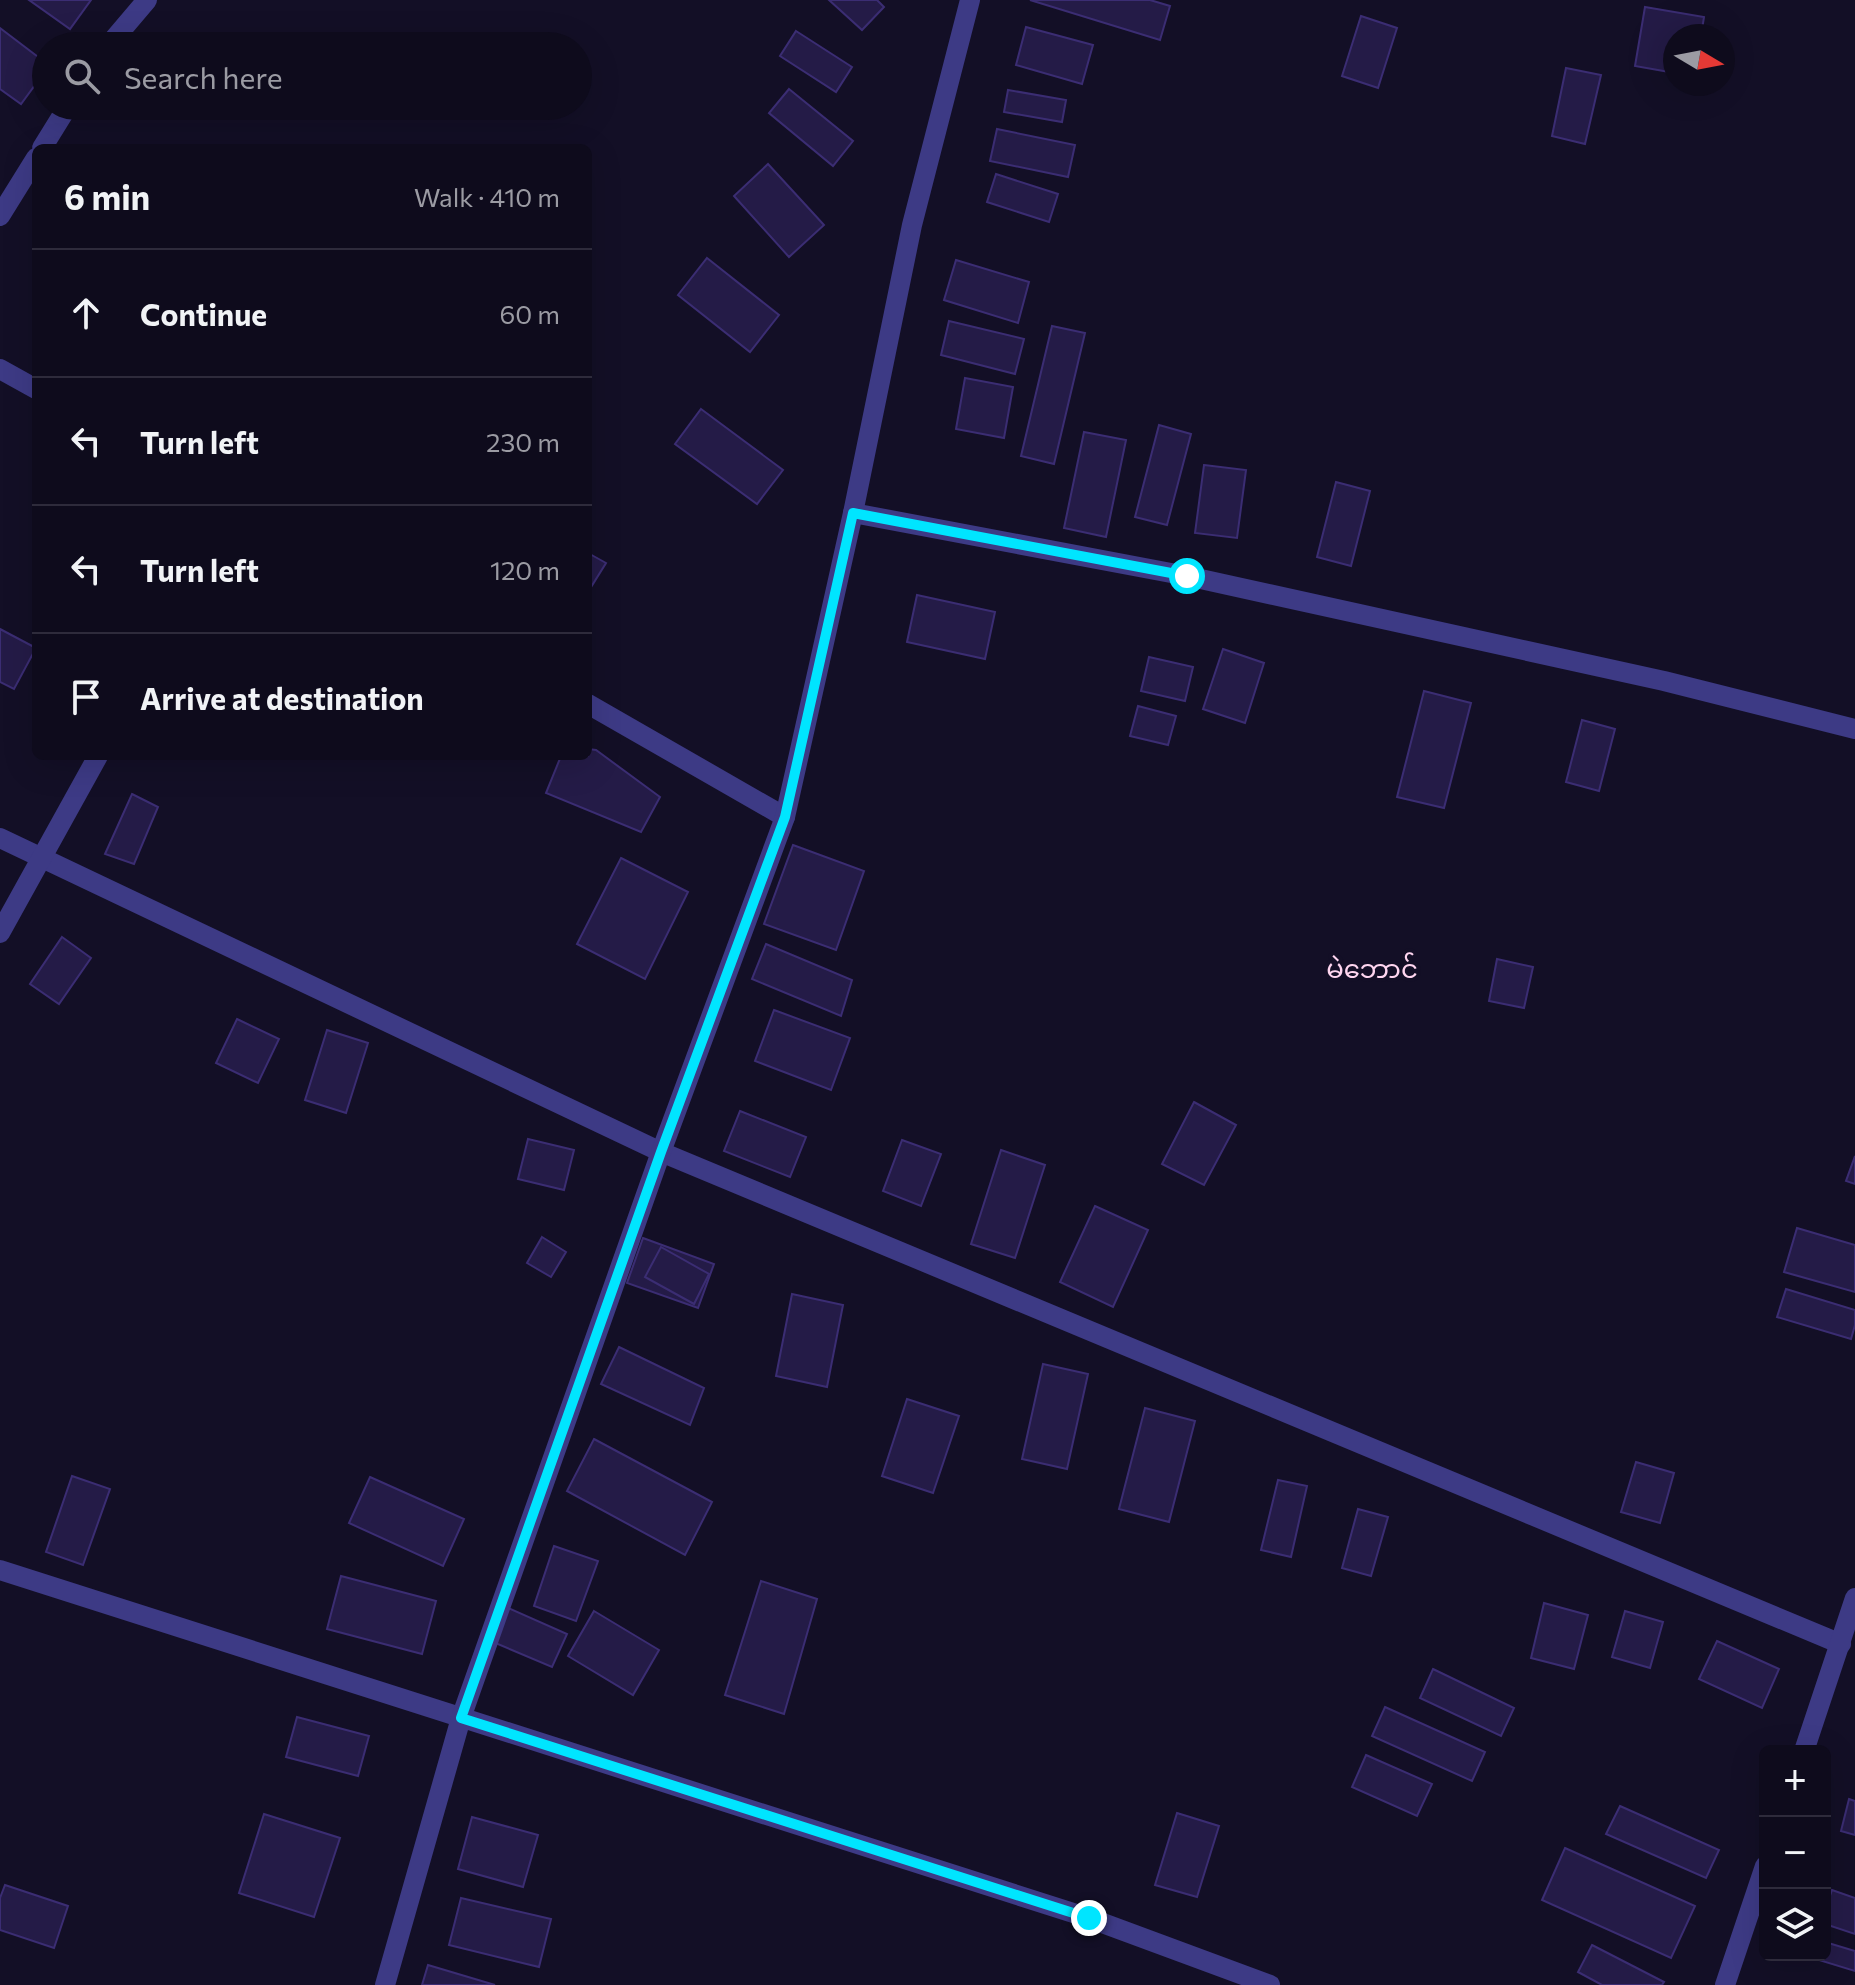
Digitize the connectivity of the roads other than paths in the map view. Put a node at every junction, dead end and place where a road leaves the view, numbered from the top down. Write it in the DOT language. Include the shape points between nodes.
graph roads {
  1 [pos="147,0"];
  2 [pos="970,0"];
  3 [pos="120,32"];
  4 [pos="59,120"];
  5 [pos="44,144"];
  6 [pos="32,164"];
  7 [pos="0,216"];
  8 [pos="0,369"];
  9 [pos="32,387"];
  10 [pos="853,513"];
  11 [pos="592,706"];
  12 [pos="1855,729"];
  13 [pos="96,760"];
  14 [pos="785,817"];
  15 [pos="0,838"];
  16 [pos="42,858"];
  17 [pos="0,933"];
  18 [pos="661,1152"];
  19 [pos="0,1570"];
  20 [pos="1855,1598"];
  21 [pos="1841,1644"];
  22 [pos="461,1718"];
  23 [pos="1806,1745"];
  24 [pos="1759,1884"];
  25 [pos="385,1985"];
  26 [pos="1270,1985"];
  27 [pos="1725,1985"];
  1 -- 3 [label="street"];
  2 -- 10 [label="street" via="912,225"];
  4 -- 5 [label="street"];
  6 -- 7 [label="street"];
  8 -- 9 [label="street"];
  10 -- 12 [label="street" via="1187,576 1664,681"];
  10 -- 14 [label="street"];
  11 -- 14 [label="street"];
  13 -- 16 [label="street"];
  14 -- 18 [label="street"];
  15 -- 16 [label="street"];
  16 -- 17 [label="street"];
  16 -- 18 [label="street"];
  18 -- 21 [label="street"];
  18 -- 22 [label="street"];
  19 -- 22 [label="street"];
  20 -- 21 [label="street"];
  21 -- 23 [label="street"];
  22 -- 25 [label="street"];
  22 -- 26 [label="street" via="1089,1918"];
  24 -- 27 [label="street"];
}
